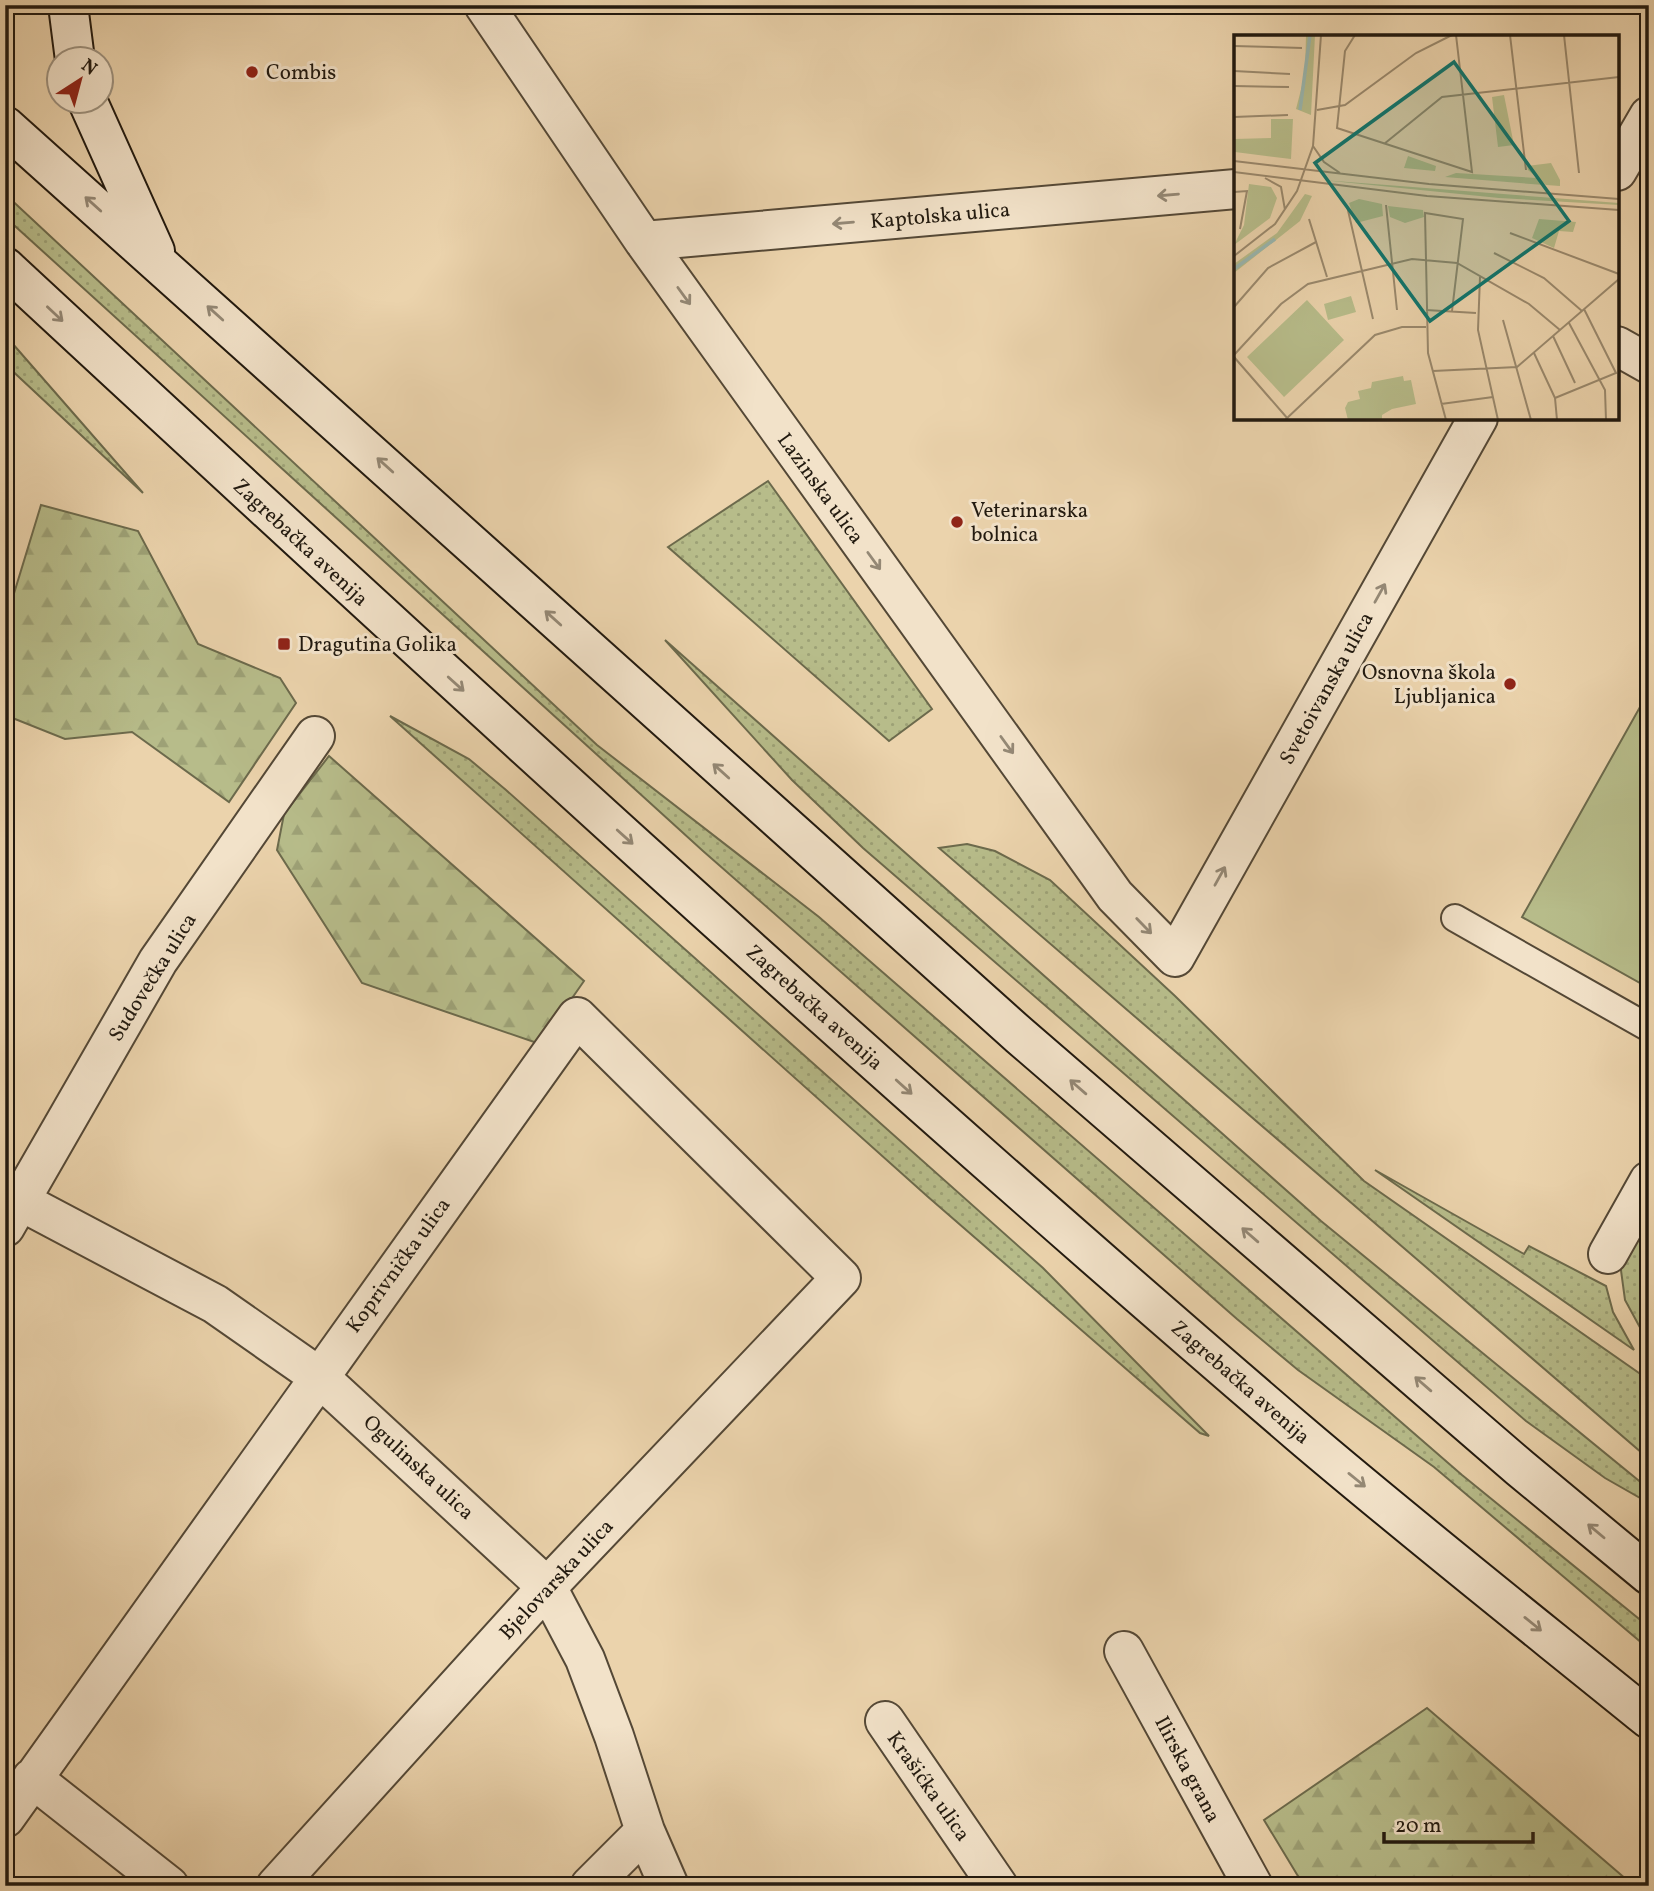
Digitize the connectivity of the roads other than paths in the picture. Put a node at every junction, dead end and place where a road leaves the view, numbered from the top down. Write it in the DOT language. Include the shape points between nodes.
graph roads {
  1 [pos="68,5"];
  2 [pos="484,5"];
  3 [pos="73,46"];
  4 [pos="94,116"];
  5 [pos="1649,116"];
  6 [pos="5,126"];
  7 [pos="1619,168"];
  8 [pos="1234,189"];
  9 [pos="644,241"];
  10 [pos="162,266"];
  11 [pos="5,267"];
  12 [pos="1619,347"];
  13 [pos="1649,364"];
  14 [pos="1477,420"];
  15 [pos="315,736"];
  16 [pos="1455,918"];
  17 [pos="1175,957"];
  18 [pos="1649,1028"];
  19 [pos="1649,1181"];
  20 [pos="10,1206"];
  21 [pos="1608,1254"];
  22 [pos="841,1278"];
  23 [pos="318,1376"];
  24 [pos="1649,1575"];
  25 [pos="547,1587"];
  26 [pos="1124,1651"];
  27 [pos="1649,1719"];
  28 [pos="885,1721"];
  29 [pos="32,1778"];
  30 [pos="5,1818"];
  31 [pos="645,1831"];
  32 [pos="169,1886"];
  33 [pos="275,1886"];
  34 [pos="590,1886"];
  35 [pos="669,1886"];
  36 [pos="998,1886"];
  37 [pos="1253,1886"];
  1 -- 3 [label="street"];
  2 -- 9 [label="street, Lazinska ulica"];
  4 -- 10 [label="street"];
  5 -- 7 [label="street"];
  10 -- 6 [label="street, one-way"];
  8 -- 9 [label="street, Kaptolska ulica, one-way"];
  9 -- 17 [label="street, Lazinska ulica, one-way" via="1115,897"];
  24 -- 10 [label="street, one-way" via="1020,1037"];
  11 -- 27 [label="street, Zagrebačka avenija, one-way" via="669,878 1069,1233 1304,1437"];
  12 -- 13 [label="street"];
  17 -- 14 [label="street, Svetoivanska ulica, one-way"];
  15 -- 20 [label="street, Sudovečka ulica" via="158,961"];
  16 -- 18 [label="lane"];
  19 -- 21 [label="street"];
  20 -- 23 [label="street, Ogulinska ulica" via="215,1304"];
  22 -- 23 [label="street, Koprivnička ulica" via="577,1017"];
  22 -- 25 [label="street, Bjelovarska ulica"];
  23 -- 25 [label="street, Ogulinska ulica"];
  23 -- 29 [label="street, Koprivnička ulica"];
  25 -- 31 [label="street, Ogulinska ulica" via="585,1659"];
  25 -- 33 [label="street, Bjelovarska ulica"];
  26 -- 37 [label="street, Ilirska grana"];
  28 -- 36 [label="street, Krašićka ulica"];
  29 -- 30 [label="street, Koprivnička ulica"];
  29 -- 32 [label="street"];
  31 -- 34 [label="street"];
  31 -- 35 [label="street, Ogulinska ulica"];
}
